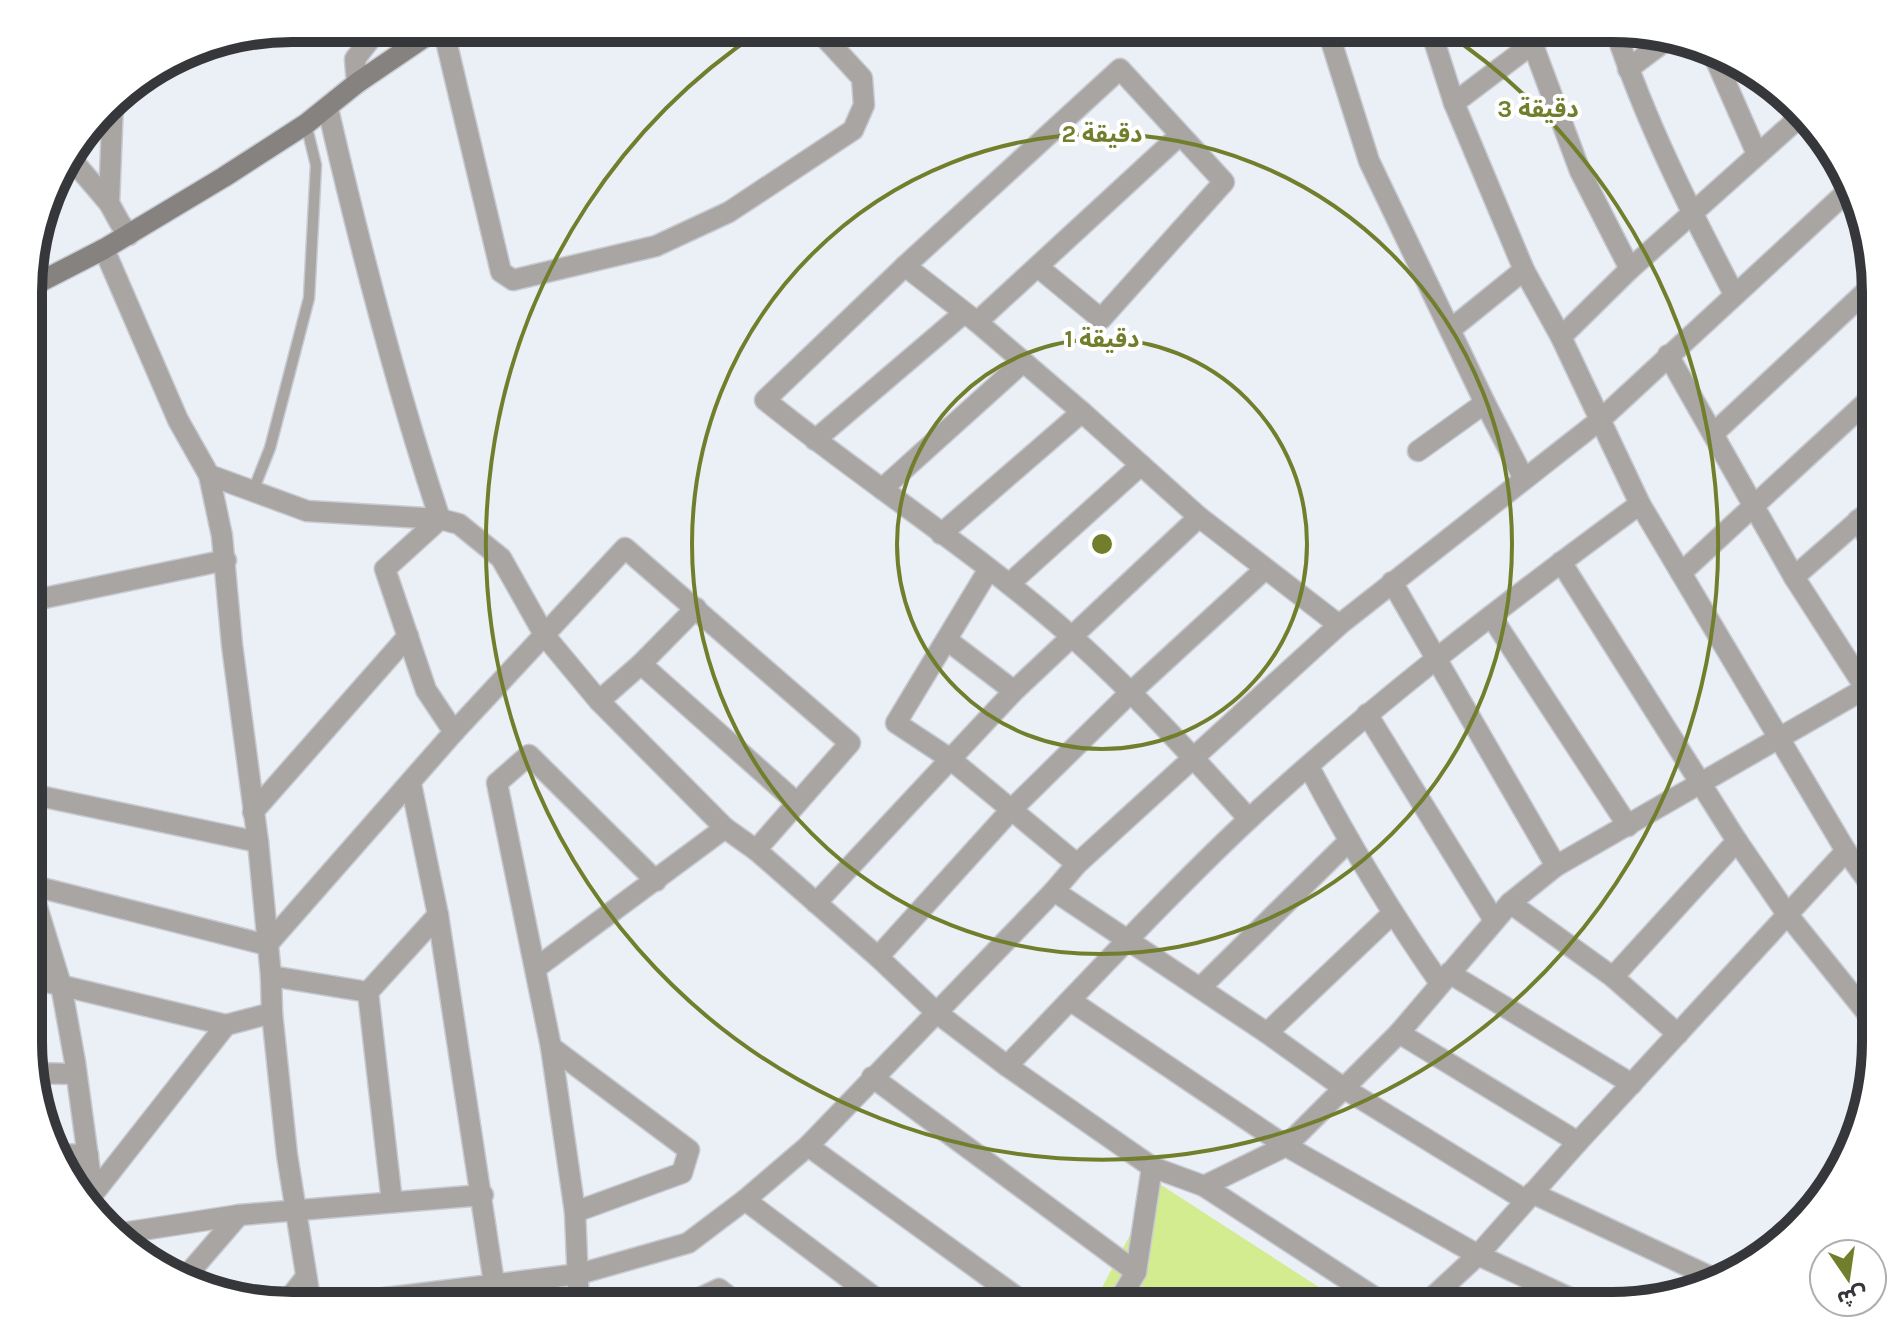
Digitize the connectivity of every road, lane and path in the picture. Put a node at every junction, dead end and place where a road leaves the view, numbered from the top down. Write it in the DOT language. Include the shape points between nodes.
graph roads {
  1 [pos="367,43"];
  2 [pos="417,43"];
  3 [pos="444,43"];
  4 [pos="830,43"];
  5 [pos="1332,43"];
  6 [pos="1435,43"];
  7 [pos="1522,43"];
  8 [pos="1533,43"];
  9 [pos="1620,43"];
  10 [pos="1658,47"];
  11 [pos="1628,69"];
  12 [pos="1730,72"];
  13 [pos="357,83"];
  14 [pos="1454,103"];
  15 [pos="328,109"];
  16 [pos="112,119"];
  17 [pos="1795,121"];
  18 [pos="306,124"];
  19 [pos="1180,135"];
  20 [pos="1757,154"];
  21 [pos="76,165"];
  22 [pos="1843,195"];
  23 [pos="109,203"];
  24 [pos="1693,215"];
  25 [pos="129,235"];
  26 [pos="104,249"];
  27 [pos="905,266"];
  28 [pos="1038,267"];
  29 [pos="1630,269"];
  30 [pos="1524,270"];
  31 [pos="43,280"];
  32 [pos="1734,294"];
  33 [pos="1861,296"];
  34 [pos="970,318"];
  35 [pos="1451,329"];
  36 [pos="1561,337"];
  37 [pos="1668,355"];
  38 [pos="1023,362"];
  39 [pos="1485,403"];
  40 [pos="1861,407"];
  41 [pos="1082,412"];
  42 [pos="1600,420"];
  43 [pos="1713,434"];
  44 [pos="815,440"];
  45 [pos="1418,451"];
  46 [pos="1141,465"];
  47 [pos="209,475"];
  48 [pos="1524,479"];
  49 [pos="882,489"];
  50 [pos="253,491"];
  51 [pos="1640,504"];
  52 [pos="1753,506"];
  53 [pos="1199,517"];
  54 [pos="1861,518"];
  55 [pos="440,519"];
  56 [pos="1858,520"];
  57 [pos="1861,525"];
  58 [pos="941,534"];
  59 [pos="226,560"];
  60 [pos="1561,562"];
  61 [pos="989,569"];
  62 [pos="1265,569"];
  63 [pos="1681,573"];
  64 [pos="1794,577"];
  65 [pos="1392,582"];
  66 [pos="1009,584"];
  67 [pos="42,598"];
  68 [pos="696,608"];
  69 [pos="1491,616"];
  70 [pos="1339,625"];
  71 [pos="408,636"];
  72 [pos="545,636"];
  73 [pos="1071,636"];
  74 [pos="947,640"];
  75 [pos="1434,659"];
  76 [pos="641,664"];
  77 [pos="1861,676"];
  78 [pos="1014,691"];
  79 [pos="1130,693"];
  80 [pos="1861,697"];
  81 [pos="599,701"];
  82 [pos="1367,714"];
  83 [pos="454,732"];
  84 [pos="1779,738"];
  85 [pos="1193,757"];
  86 [pos="949,758"];
  87 [pos="1309,767"];
  88 [pos="411,784"];
  89 [pos="1701,784"];
  90 [pos="43,797"];
  91 [pos="797,803"];
  92 [pos="1011,810"];
  93 [pos="253,812"];
  94 [pos="1249,819"];
  95 [pos="1628,826"];
  96 [pos="725,828"];
  97 [pos="1737,841"];
  98 [pos="258,842"];
  99 [pos="1348,842"];
  100 [pos="756,850"];
  101 [pos="1846,851"];
  102 [pos="1077,864"];
  103 [pos="1556,866"];
  104 [pos="1861,872"];
  105 [pos="656,881"];
  106 [pos="43,888"];
  107 [pos="1054,891"];
  108 [pos="816,903"];
  109 [pos="1510,903"];
  110 [pos="1392,914"];
  111 [pos="1787,914"];
  112 [pos="438,915"];
  113 [pos="1494,920"];
  114 [pos="43,926"];
  115 [pos="1128,940"];
  116 [pos="267,945"];
  117 [pos="878,957"];
  118 [pos="536,968"];
  119 [pos="271,976"];
  120 [pos="1613,977"];
  121 [pos="1445,978"];
  122 [pos="43,981"];
  123 [pos="61,985"];
  124 [pos="1200,988"];
  125 [pos="368,992"];
  126 [pos="1071,1001"];
  127 [pos="1861,1006"];
  128 [pos="272,1013"];
  129 [pos="937,1013"];
  130 [pos="226,1025"];
  131 [pos="1267,1033"];
  132 [pos="1399,1033"];
  133 [pos="1678,1034"];
  134 [pos="551,1047"];
  135 [pos="1007,1066"];
  136 [pos="45,1073"];
  137 [pos="76,1074"];
  138 [pos="872,1077"];
  139 [pos="1632,1084"];
  140 [pos="1345,1089"];
  141 [pos="1578,1142"];
  142 [pos="808,1146"];
  143 [pos="1286,1146"];
  144 [pos="69,1154"];
  145 [pos="88,1155"];
  146 [pos="1152,1167"];
  147 [pos="1204,1186"];
  148 [pos="90,1188"];
  149 [pos="94,1193"];
  150 [pos="483,1195"];
  151 [pos="1528,1197"];
  152 [pos="745,1200"];
  153 [pos="392,1202"];
  154 [pos="296,1209"];
  155 [pos="575,1212"];
  156 [pos="239,1215"];
  157 [pos="130,1232"];
  158 [pos="1478,1255"];
  159 [pos="191,1271"];
  160 [pos="1136,1272"];
  161 [pos="579,1274"];
  162 [pos="1704,1274"];
  163 [pos="306,1277"];
  164 [pos="494,1283"];
  165 [pos="295,1291"];
  166 [pos="309,1291"];
  167 [pos="433,1291"];
  168 [pos="579,1291"];
  169 [pos="867,1291"];
  170 [pos="1009,1292"];
  171 [pos="1124,1292"];
  172 [pos="1366,1292"];
  173 [pos="1438,1292"];
  174 [pos="1557,1292"];
  1 -- 13 [label="street" via="355,59"];
  2 -- 13 [label="street"];
  3 -- 4 [label="street" via="501,272 513,280 656,246 729,212 853,130 864,105 862,78"];
  5 -- 35 [label="street" via="1369,161"];
  6 -- 14 [label="street"];
  7 -- 14 [label="street"];
  8 -- 29 [label="street" via="1580,171"];
  9 -- 11 [label="street"];
  10 -- 11 [label="street"];
  11 -- 24 [label="street"];
  12 -- 20 [label="street"];
  13 -- 15 [label="street"];
  14 -- 30 [label="street"];
  15 -- 18 [label="street"];
  15 -- 55 [label="street" via="351,210"];
  16 -- 23 [label="street"];
  17 -- 20 [label="street"];
  18 -- 25 [label="street"];
  18 -- 50 [label="lane" via="316,176 309,298 270,448"];
  19 -- 27 [label="street" via="1120,69"];
  19 -- 28 [label="street"];
  19 -- 28 [label="street" via="1224,182 1101,319"];
  20 -- 24 [label="street"];
  21 -- 23 [label="street"];
  22 -- 32 [label="street"];
  23 -- 25 [label="street"];
  24 -- 29 [label="street"];
  24 -- 32 [label="street"];
  25 -- 26 [label="street"];
  26 -- 31 [label="street"];
  26 -- 47 [label="street" via="178,420"];
  27 -- 34 [label="street"];
  27 -- 44 [label="street" via="765,400"];
  28 -- 34 [label="street"];
  29 -- 36 [label="street"];
  30 -- 35 [label="street"];
  30 -- 36 [label="street"];
  32 -- 37 [label="street"];
  33 -- 43 [label="street"];
  34 -- 38 [label="street"];
  34 -- 44 [label="street"];
  35 -- 39 [label="street"];
  36 -- 42 [label="street"];
  37 -- 42 [label="street"];
  37 -- 43 [label="street"];
  38 -- 41 [label="street"];
  38 -- 49 [label="street"];
  39 -- 45 [label="street"];
  39 -- 48 [label="street"];
  40 -- 52 [label="street"];
  41 -- 46 [label="street"];
  41 -- 58 [label="street"];
  42 -- 48 [label="street"];
  42 -- 51 [label="street"];
  43 -- 52 [label="street"];
  44 -- 49 [label="street"];
  46 -- 53 [label="street"];
  46 -- 66 [label="street"];
  47 -- 50 [label="street"];
  47 -- 59 [label="street"];
  48 -- 65 [label="street"];
  49 -- 58 [label="street"];
  50 -- 55 [label="street" via="307,511"];
  51 -- 60 [label="street"];
  51 -- 63 [label="street"];
  52 -- 63 [label="street"];
  52 -- 64 [label="street"];
  53 -- 62 [label="street"];
  53 -- 73 [label="street"];
  54 -- 56 [label="street"];
  55 -- 71 [label="street" via="385,569"];
  55 -- 72 [label="street" via="459,524 501,558"];
  56 -- 57 [label="street"];
  56 -- 64 [label="street"];
  58 -- 61 [label="street"];
  59 -- 67 [label="street"];
  59 -- 93 [label="street"];
  60 -- 69 [label="street"];
  60 -- 89 [label="street"];
  61 -- 66 [label="street"];
  61 -- 74 [label="street"];
  62 -- 70 [label="street"];
  62 -- 79 [label="street"];
  63 -- 84 [label="street"];
  64 -- 77 [label="street"];
  65 -- 70 [label="street"];
  65 -- 75 [label="street"];
  66 -- 73 [label="street"];
  68 -- 72 [label="street" via="625,548"];
  68 -- 76 [label="street"];
  68 -- 91 [label="street" via="850,743"];
  69 -- 75 [label="street"];
  69 -- 95 [label="street"];
  70 -- 85 [label="street"];
  71 -- 83 [label="street" via="426,690"];
  71 -- 93 [label="street"];
  72 -- 81 [label="street"];
  72 -- 83 [label="street"];
  73 -- 78 [label="street"];
  73 -- 79 [label="street"];
  74 -- 78 [label="street"];
  74 -- 86 [label="street" via="896,723"];
  75 -- 82 [label="street"];
  75 -- 103 [label="street"];
  76 -- 81 [label="street"];
  76 -- 91 [label="street"];
  78 -- 86 [label="street"];
  79 -- 85 [label="street"];
  79 -- 92 [label="street"];
  80 -- 84 [label="street"];
  81 -- 96 [label="street"];
  82 -- 87 [label="street"];
  82 -- 113 [label="street"];
  83 -- 88 [label="street"];
  84 -- 89 [label="street"];
  84 -- 101 [label="street"];
  85 -- 94 [label="street"];
  85 -- 102 [label="street"];
  86 -- 92 [label="street"];
  86 -- 108 [label="street"];
  87 -- 94 [label="street"];
  87 -- 99 [label="street"];
  88 -- 112 [label="street"];
  88 -- 116 [label="street"];
  89 -- 95 [label="street"];
  89 -- 97 [label="street"];
  90 -- 98 [label="street"];
  91 -- 100 [label="street"];
  92 -- 102 [label="street"];
  92 -- 117 [label="street"];
  93 -- 98 [label="street"];
  94 -- 115 [label="street"];
  95 -- 103 [label="street"];
  96 -- 100 [label="street"];
  96 -- 105 [label="street"];
  97 -- 111 [label="street"];
  97 -- 120 [label="street"];
  98 -- 116 [label="street"];
  99 -- 110 [label="street"];
  99 -- 124 [label="street"];
  100 -- 108 [label="street"];
  101 -- 104 [label="street"];
  101 -- 111 [label="street"];
  102 -- 107 [label="street"];
  103 -- 109 [label="street"];
  105 -- 118 [label="street"];
  105 -- 118 [label="street" via="529,755 497,783"];
  106 -- 116 [label="street"];
  107 -- 115 [label="street"];
  107 -- 129 [label="street"];
  108 -- 117 [label="street"];
  109 -- 113 [label="street"];
  109 -- 120 [label="street"];
  110 -- 121 [label="street"];
  110 -- 131 [label="street"];
  111 -- 127 [label="street"];
  111 -- 133 [label="street"];
  112 -- 125 [label="street"];
  112 -- 150 [label="street"];
  113 -- 121 [label="street"];
  114 -- 123 [label="street"];
  115 -- 124 [label="street"];
  115 -- 126 [label="street"];
  116 -- 119 [label="street"];
  117 -- 129 [label="street"];
  118 -- 134 [label="street"];
  119 -- 125 [label="street"];
  119 -- 128 [label="street"];
  120 -- 133 [label="street"];
  121 -- 132 [label="street"];
  121 -- 139 [label="street"];
  122 -- 123 [label="street"];
  123 -- 130 [label="street"];
  123 -- 137 [label="street"];
  124 -- 131 [label="street"];
  125 -- 153 [label="street"];
  126 -- 135 [label="street"];
  126 -- 143 [label="street"];
  128 -- 130 [label="street"];
  128 -- 154 [label="street"];
  129 -- 135 [label="street"];
  129 -- 138 [label="street"];
  130 -- 149 [label="street"];
  131 -- 140 [label="street"];
  132 -- 140 [label="street"];
  132 -- 141 [label="street"];
  133 -- 139 [label="street"];
  134 -- 155 [label="street"];
  134 -- 155 [label="street" via="689,1150 682,1173"];
  135 -- 146 [label="street"];
  136 -- 137 [label="street"];
  137 -- 145 [label="street"];
  138 -- 142 [label="street"];
  138 -- 160 [label="street"];
  139 -- 141 [label="street"];
  140 -- 143 [label="street"];
  140 -- 151 [label="street"];
  141 -- 151 [label="street"];
  142 -- 152 [label="street"];
  142 -- 170 [label="street"];
  143 -- 147 [label="street"];
  143 -- 158 [label="street"];
  144 -- 145 [label="street"];
  145 -- 148 [label="street"];
  146 -- 147 [label="street"];
  146 -- 160 [label="street"];
  147 -- 172 [label="street"];
  150 -- 153 [label="street"];
  150 -- 164 [label="street"];
  151 -- 158 [label="street"];
  151 -- 162 [label="street"];
  152 -- 161 [label="street" via="688,1243"];
  152 -- 169 [label="street"];
  153 -- 154 [label="street"];
  154 -- 156 [label="street"];
  154 -- 163 [label="street"];
  155 -- 161 [label="street"];
  156 -- 157 [label="street"];
  156 -- 159 [label="street"];
  158 -- 173 [label="street"];
  158 -- 174 [label="street"];
  160 -- 171 [label="street"];
  161 -- 164 [label="street"];
  161 -- 168 [label="street"];
  163 -- 165 [label="street"];
  163 -- 166 [label="street"];
  164 -- 167 [label="street"];
}
